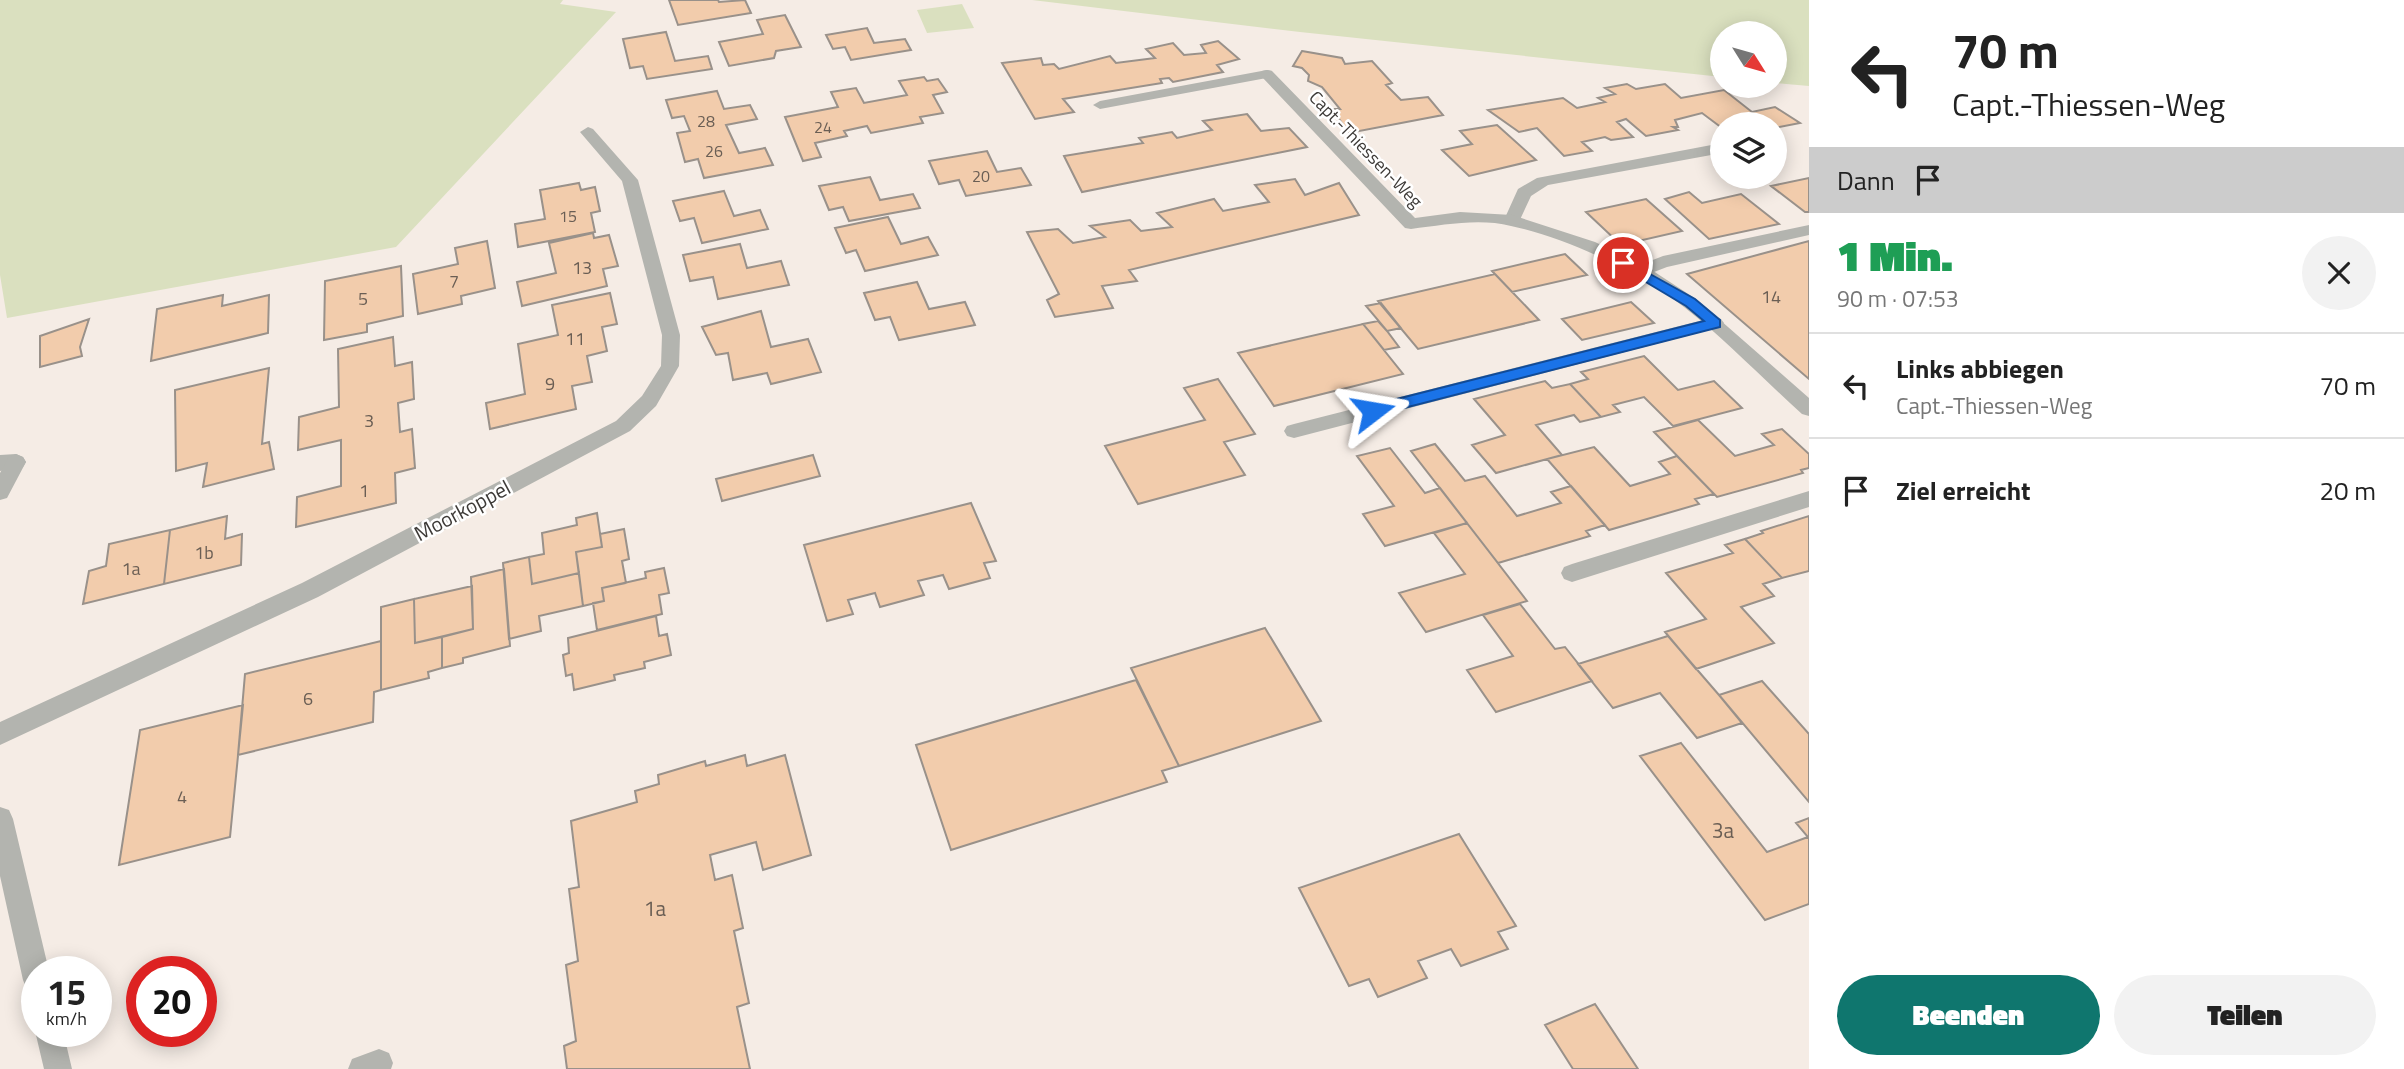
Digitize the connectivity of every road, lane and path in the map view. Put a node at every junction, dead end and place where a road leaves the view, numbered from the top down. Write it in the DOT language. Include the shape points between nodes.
graph roads {
  1 [pos="1100,105"];
  2 [pos="588,132"];
  3 [pos="1710,150"];
  4 [pos="1512,219"];
  5 [pos="1809,230"];
  6 [pos="1641,271"];
  7 [pos="1715,323"];
  8 [pos="1808,406"];
  9 [pos="1294,431"];
  10 [pos="8,462"];
  11 [pos="0,492"];
  12 [pos="1809,499"];
  13 [pos="1572,573"];
  14 [pos="0,734"];
  15 [pos="0,819"];
  16 [pos="31,956"];
  17 [pos="53,1047"];
  18 [pos="58,1069"];
  1 -- 4 [label="street, Capt.-Thiessen-Weg" via="1267,74 1411,224 1460,217"];
  2 -- 14 [label="street, Moorkoppel" via="630,180 670,328 670,366 649,401 623,426 310,590"];
  3 -- 4 [label="street" via="1543,181 1524,193"];
  4 -- 6 [label="street, Capt.-Thiessen-Weg" via="1589,246"];
  5 -- 6 [label="street" via="1663,262"];
  6 -- 7 [label="street, Capt.-Thiessen-Weg"];
  7 -- 8 [label="street, Capt.-Thiessen-Weg"];
  7 -- 9 [label="street"];
  10 -- 11 [label="street"];
  12 -- 13 [label="street"];
  15 -- 16 [label="street"];
  17 -- 18 [label="street"];
}
